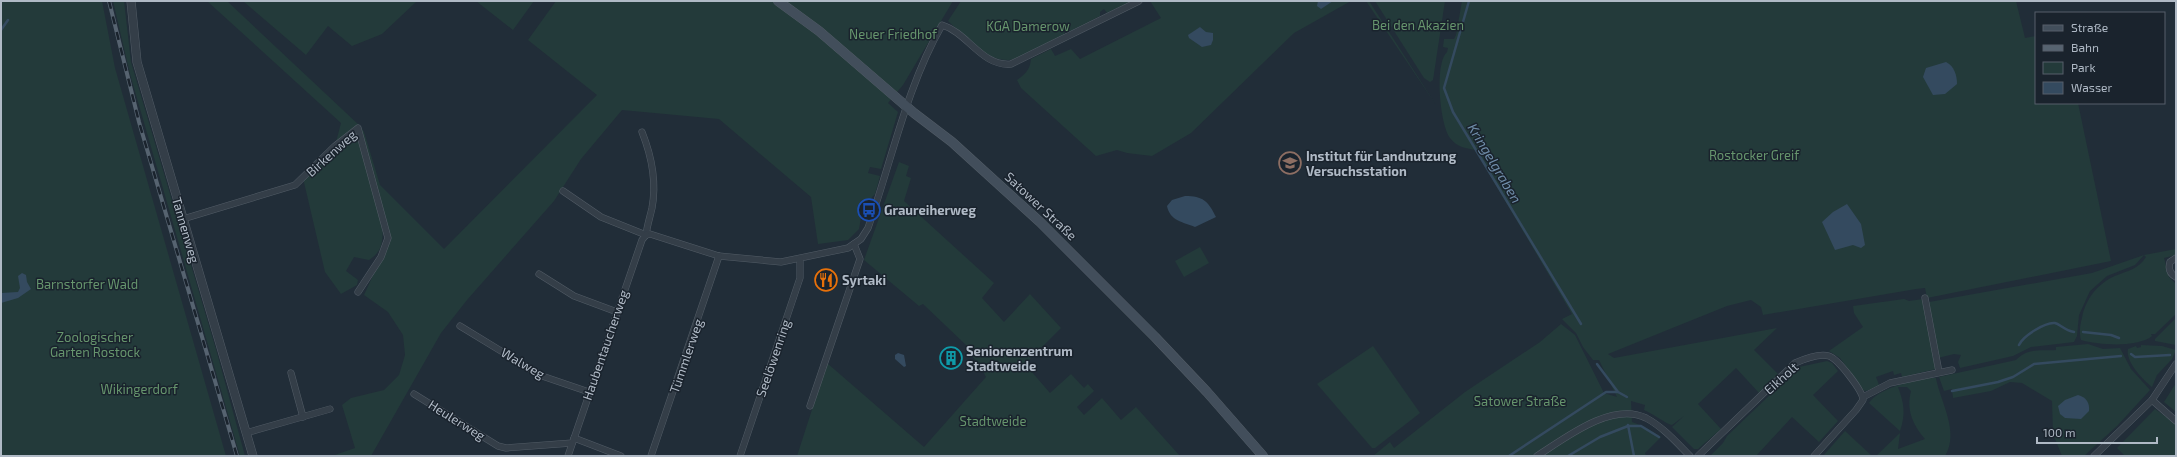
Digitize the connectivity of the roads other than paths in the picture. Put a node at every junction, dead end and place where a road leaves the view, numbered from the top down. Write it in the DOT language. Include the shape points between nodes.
graph roads {
  1 [pos="130,1"];
  2 [pos="778,1"];
  3 [pos="1139,1"];
  4 [pos="906,106"];
  5 [pos="642,132"];
  6 [pos="563,191"];
  7 [pos="183,219"];
  8 [pos="646,235"];
  9 [pos="854,244"];
  10 [pos="719,256"];
  11 [pos="2176,258"];
  12 [pos="800,259"];
  13 [pos="539,274"];
  14 [pos="2176,277"];
  15 [pos="358,292"];
  16 [pos="1925,298"];
  17 [pos="617,312"];
  18 [pos="460,326"];
  19 [pos="2176,364"];
  20 [pos="1952,370"];
  21 [pos="1939,372"];
  22 [pos="292,373"];
  23 [pos="589,392"];
  24 [pos="414,394"];
  25 [pos="1863,396"];
  26 [pos="2152,400"];
  27 [pos="810,406"];
  28 [pos="330,409"];
  29 [pos="303,417"];
  30 [pos="2176,420"];
  31 [pos="246,433"];
  32 [pos="573,440"];
  33 [pos="253,456"];
  34 [pos="568,456"];
  35 [pos="621,456"];
  36 [pos="651,456"];
  37 [pos="740,456"];
  38 [pos="1263,456"];
  39 [pos="1537,456"];
  40 [pos="1690,456"];
  41 [pos="1698,456"];
  42 [pos="1814,456"];
  43 [pos="2094,456"];
  1 -- 7 [label="street, Tannenweg" via="137,62"];
  2 -- 4 [label="main road, Satower Straße" via="820,31"];
  3 -- 4 [label="street" via="1011,64 1004,65 987,58 958,32 942,25 924,58"];
  4 -- 9 [label="street" via="868,228"];
  4 -- 38 [label="main road, Satower Straße" via="968,156 1074,255 1207,392"];
  5 -- 8 [label="street, Haubentaucherweg" via="652,162 654,180 652,209"];
  6 -- 8 [label="street" via="601,216"];
  7 -- 15 [label="street, Birkenweg" via="295,185 334,146 358,128 388,238 381,257"];
  7 -- 31 [label="street, Tannenweg"];
  8 -- 10 [label="street" via="650,234"];
  8 -- 17 [label="street, Haubentaucherweg"];
  9 -- 12 [label="street" via="840,250"];
  9 -- 27 [label="street" via="860,259"];
  10 -- 12 [label="street" via="770,262"];
  10 -- 36 [label="street, Tümmlerweg"];
  11 -- 14 [label="street" via="2169,266 2172,275"];
  12 -- 37 [label="street, Seelöwenring" via="800,278"];
  13 -- 17 [label="street" via="574,296"];
  16 -- 21 [label="street"];
  17 -- 23 [label="street, Haubentaucherweg"];
  18 -- 23 [label="street, Walweg" via="542,376"];
  19 -- 26 [label="street"];
  20 -- 21 [label="street"];
  21 -- 25 [label="street" via="1890,383"];
  22 -- 29 [label="street"];
  23 -- 32 [label="street, Haubentaucherweg"];
  24 -- 32 [label="street, Heulerweg" via="498,446 506,448"];
  25 -- 41 [label="street, Eikholt" via="1834,359 1827,356 1803,359 1795,363"];
  25 -- 42 [label="street" via="1862,403"];
  26 -- 30 [label="street"];
  26 -- 43 [label="street"];
  28 -- 29 [label="street"];
  29 -- 31 [label="street"];
  31 -- 33 [label="street, Tannenweg"];
  32 -- 34 [label="street, Haubentaucherweg"];
  32 -- 35 [label="street"];
  39 -- 40 [label="street" via="1599,419 1622,414 1645,418 1659,426"];
}
